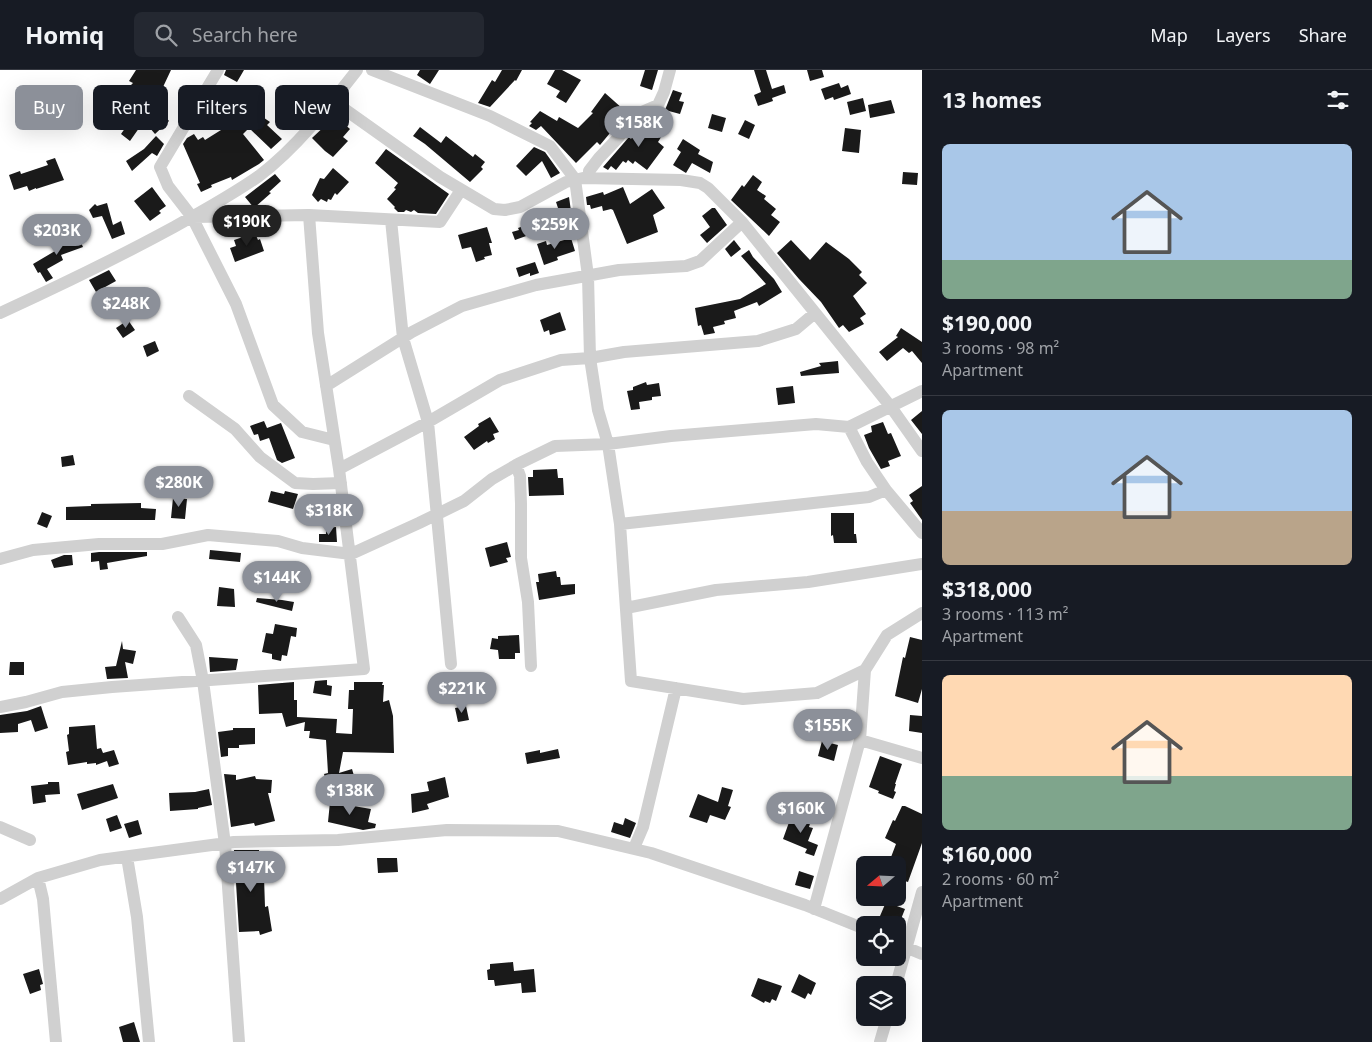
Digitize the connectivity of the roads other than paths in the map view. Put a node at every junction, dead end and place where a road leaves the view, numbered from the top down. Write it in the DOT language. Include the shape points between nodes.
graph roads {
  1 [pos="218,70"];
  2 [pos="357,70"];
  3 [pos="372,70"];
  4 [pos="670,70"];
  5 [pos="345,85"];
  6 [pos="349,112"];
  7 [pos="307,130"];
  8 [pos="589,177"];
  9 [pos="575,179"];
  10 [pos="460,190"];
  11 [pos="309,215"];
  12 [pos="192,217"];
  13 [pos="391,220"];
  14 [pos="742,222"];
  15 [pos="588,276"];
  16 [pos="0,313"];
  17 [pos="816,313"];
  18 [pos="403,338"];
  19 [pos="590,358"];
  20 [pos="326,386"];
  21 [pos="922,391"];
  22 [pos="189,396"];
  23 [pos="891,407"];
  24 [pos="428,422"];
  25 [pos="849,427"];
  26 [pos="334,440"];
  27 [pos="608,444"];
  28 [pos="922,451"];
  29 [pos="516,465"];
  30 [pos="339,469"];
  31 [pos="341,482"];
  32 [pos="886,490"];
  33 [pos="436,515"];
  34 [pos="620,524"];
  35 [pos="922,533"];
  36 [pos="351,554"];
  37 [pos="0,559"];
  38 [pos="922,564"];
  39 [pos="626,608"];
  40 [pos="922,613"];
  41 [pos="178,617"];
  42 [pos="451,664"];
  43 [pos="531,666"];
  44 [pos="865,670"];
  45 [pos="203,681"];
  46 [pos="676,688"];
  47 [pos="0,707"];
  48 [pos="860,740"];
  49 [pos="922,758"];
  50 [pos="0,826"];
  51 [pos="30,840"];
  52 [pos="225,844"];
  53 [pos="634,848"];
  54 [pos="127,857"];
  55 [pos="38,878"];
  56 [pos="922,892"];
  57 [pos="0,899"];
  58 [pos="814,909"];
  59 [pos="856,925"];
  60 [pos="906,935"];
  61 [pos="906,948"];
  62 [pos="922,954"];
  63 [pos="885,1026"];
  64 [pos="56,1042"];
  65 [pos="149,1042"];
  66 [pos="239,1042"];
  67 [pos="880,1042"];
  1 -- 12 [label="street" via="160,167 168,186"];
  2 -- 5 [label="street"];
  3 -- 9 [label="street" via="490,116 550,146"];
  4 -- 8 [label="street" via="658,104 627,125 589,171"];
  6 -- 10 [label="street"];
  7 -- 12 [label="street" via="259,176"];
  8 -- 9 [label="street"];
  8 -- 14 [label="street" via="700,183"];
  9 -- 10 [label="street" via="520,207 506,210 494,209"];
  9 -- 15 [label="street"];
  10 -- 13 [label="street" via="440,222"];
  11 -- 12 [label="street"];
  11 -- 13 [label="street"];
  11 -- 20 [label="street" via="318,333"];
  12 -- 16 [label="street" via="104,264"];
  12 -- 26 [label="street" via="236,304 273,405 302,432"];
  13 -- 18 [label="street"];
  14 -- 15 [label="street" via="700,261 686,266 619,270"];
  14 -- 17 [label="street"];
  15 -- 18 [label="street" via="536,285 462,306"];
  15 -- 19 [label="street"];
  17 -- 19 [label="street" via="796,329 758,341 624,352"];
  17 -- 23 [label="street"];
  18 -- 20 [label="street"];
  18 -- 24 [label="street"];
  19 -- 24 [label="street" via="561,360 500,380"];
  19 -- 27 [label="street" via="598,410"];
  20 -- 26 [label="street"];
  21 -- 23 [label="street"];
  22 -- 31 [label="street" via="235,429 260,457 295,483"];
  23 -- 25 [label="street"];
  23 -- 28 [label="street"];
  24 -- 30 [label="street"];
  24 -- 33 [label="street"];
  25 -- 27 [label="street" via="816,424"];
  25 -- 32 [label="street"];
  26 -- 30 [label="street"];
  27 -- 29 [label="street" via="555,446"];
  27 -- 34 [label="street"];
  29 -- 33 [label="street" via="464,501"];
  29 -- 43 [label="street" via="520,476 521,558 528,602"];
  30 -- 31 [label="street"];
  31 -- 36 [label="street"];
  32 -- 34 [label="street" via="862,498"];
  32 -- 35 [label="street"];
  33 -- 36 [label="street"];
  33 -- 42 [label="street"];
  34 -- 39 [label="street"];
  36 -- 37 [label="street" via="302,548 278,540 208,535 162,544 100,544 33,550"];
  36 -- 45 [label="street" via="364,669"];
  38 -- 39 [label="street" via="808,582 716,590"];
  39 -- 46 [label="street" via="631,681"];
  40 -- 44 [label="street" via="887,635"];
  41 -- 45 [label="street" via="196,645"];
  44 -- 46 [label="street" via="817,693 743,698"];
  44 -- 48 [label="street"];
  45 -- 47 [label="street" via="62,692"];
  45 -- 52 [label="street"];
  46 -- 53 [label="street"];
  48 -- 49 [label="street"];
  48 -- 58 [label="street"];
  50 -- 51 [label="street"];
  52 -- 53 [label="street" via="338,840 447,830 530,830 558,831"];
  52 -- 54 [label="street"];
  52 -- 66 [label="street"];
  53 -- 58 [label="street"];
  54 -- 55 [label="street" via="100,860"];
  54 -- 65 [label="street"];
  55 -- 57 [label="street"];
  55 -- 64 [label="street" via="43,899"];
  56 -- 60 [label="street"];
  58 -- 59 [label="street"];
  61 -- 62 [label="street"];
  63 -- 67 [label="street"];
}
